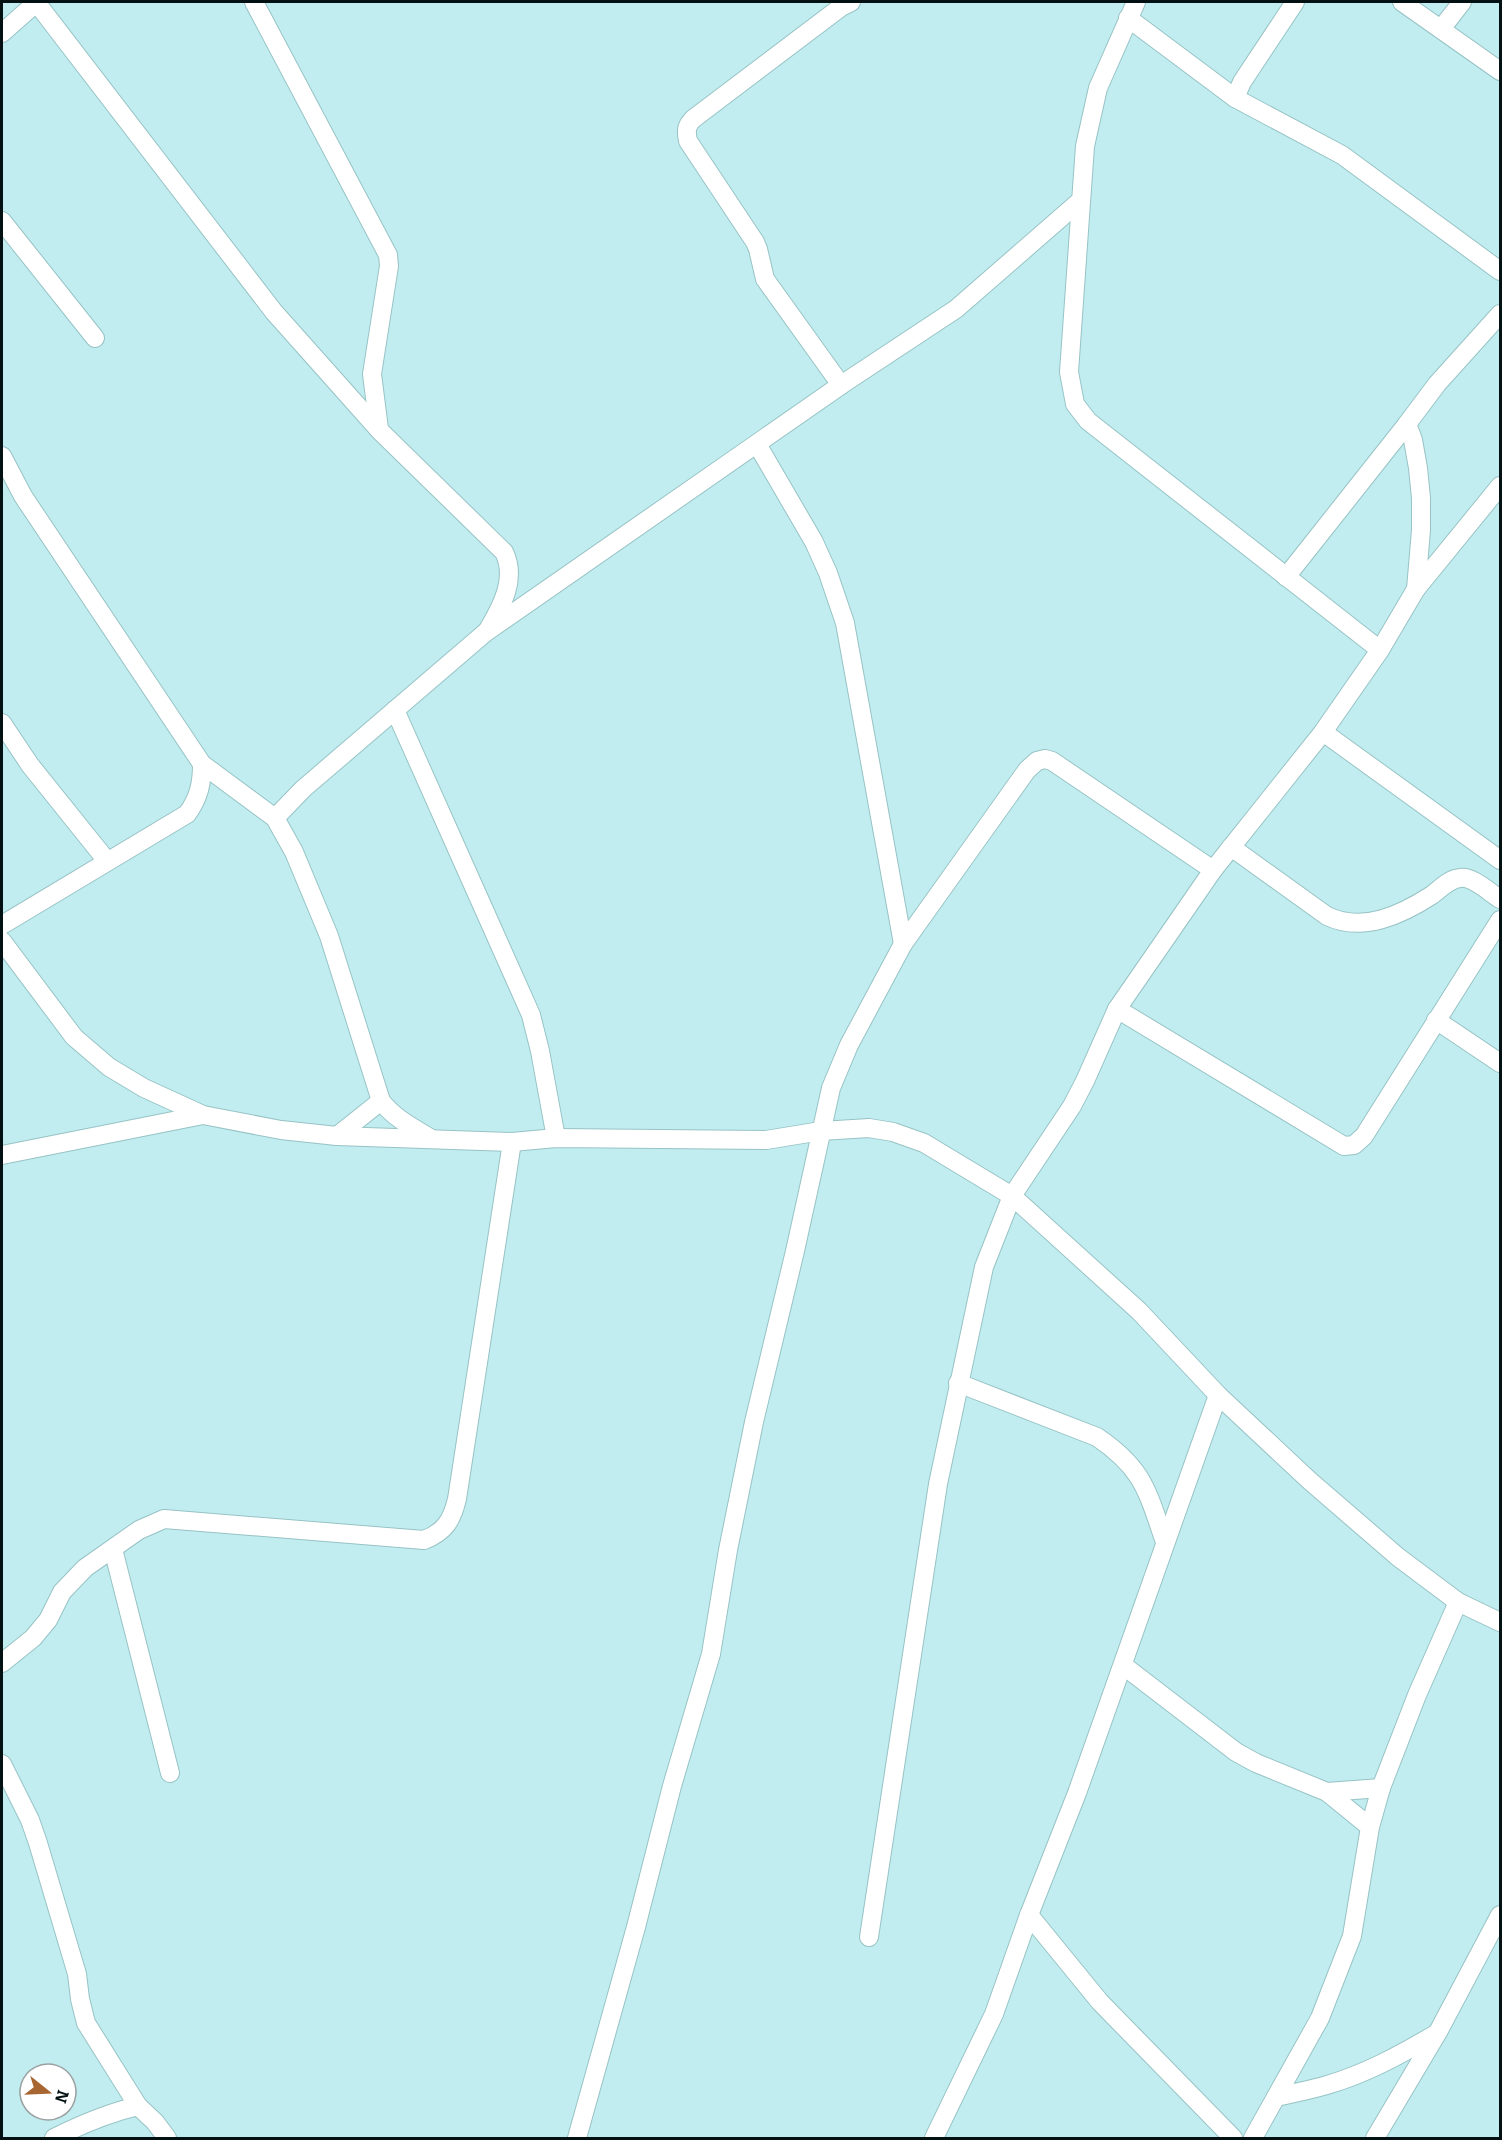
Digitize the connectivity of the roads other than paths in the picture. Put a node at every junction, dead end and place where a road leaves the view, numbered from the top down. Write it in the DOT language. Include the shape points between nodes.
graph roads {
  1 [pos="37,2"];
  2 [pos="254,2"];
  3 [pos="851,2"];
  4 [pos="1295,2"];
  5 [pos="1402,2"];
  6 [pos="1462,2"];
  7 [pos="1132,10"];
  8 [pos="3,29"];
  9 [pos="1441,29"];
  10 [pos="1500,70"];
  11 [pos="1235,98"];
  12 [pos="1080,201"];
  13 [pos="2,221"];
  14 [pos="1500,271"];
  15 [pos="1500,314"];
  16 [pos="95,338"];
  17 [pos="841,386"];
  18 [pos="1407,424"];
  19 [pos="380,431"];
  20 [pos="757,444"];
  21 [pos="2,456"];
  22 [pos="1500,486"];
  23 [pos="1286,577"];
  24 [pos="1416,589"];
  25 [pos="486,632"];
  26 [pos="1380,650"];
  27 [pos="394,710"];
  28 [pos="2,723"];
  29 [pos="1323,732"];
  30 [pos="201,764"];
  31 [pos="275,818"];
  32 [pos="1231,847"];
  33 [pos="1500,860"];
  34 [pos="107,861"];
  35 [pos="1213,870"];
  36 [pos="1500,899"];
  37 [pos="1500,920"];
  38 [pos="2,925"];
  39 [pos="2,941"];
  40 [pos="903,944"];
  41 [pos="1117,1009"];
  42 [pos="1436,1020"];
  43 [pos="1500,1063"];
  44 [pos="381,1101"];
  45 [pos="203,1115"];
  46 [pos="821,1131"];
  47 [pos="337,1136"];
  48 [pos="430,1138"];
  49 [pos="556,1138"];
  50 [pos="512,1142"];
  51 [pos="2,1155"];
  52 [pos="1012,1196"];
  53 [pos="958,1383"];
  54 [pos="1218,1395"];
  55 [pos="1165,1542"];
  56 [pos="113,1549"];
  57 [pos="1458,1602"];
  58 [pos="1500,1622"];
  59 [pos="2,1663"];
  60 [pos="1124,1666"];
  61 [pos="2,1764"];
  62 [pos="170,1773"];
  63 [pos="1381,1788"];
  64 [pos="1327,1792"];
  65 [pos="1370,1827"];
  66 [pos="1029,1915"];
  67 [pos="1500,1915"];
  68 [pos="869,1937"];
  69 [pos="1438,2032"];
  70 [pos="1276,2097"];
  71 [pos="138,2106"];
  72 [pos="54,2139"];
  73 [pos="167,2139"];
  74 [pos="577,2139"];
  75 [pos="934,2139"];
  76 [pos="1233,2139"];
  77 [pos="1253,2139"];
  78 [pos="1375,2139"];
  1 -- 8 [label="street"];
  1 -- 19 [label="street" via="274,312"];
  2 -- 19 [label="street" via="388,255 372,374"];
  3 -- 17 [label="street" via="693,119 686,132 688,141 755,242 765,279"];
  4 -- 11 [label="street"];
  5 -- 9 [label="street"];
  6 -- 9 [label="street"];
  7 -- 11 [label="street"];
  7 -- 12 [label="street" via="1098,88 1085,146"];
  9 -- 10 [label="street"];
  11 -- 14 [label="street" via="1342,155"];
  12 -- 17 [label="street" via="956,309"];
  12 -- 23 [label="street" via="1069,372 1075,404 1088,421"];
  13 -- 16 [label="street"];
  15 -- 18 [label="street"];
  17 -- 20 [label="street"];
  18 -- 23 [label="street"];
  18 -- 24 [label="street" via="1421,498"];
  19 -- 25 [label="street" via="504,552 508,560 507,591"];
  20 -- 25 [label="street"];
  20 -- 40 [label="street" via="814,542 845,623"];
  21 -- 30 [label="street" via="29,505"];
  22 -- 24 [label="street"];
  23 -- 26 [label="street"];
  24 -- 26 [label="street"];
  25 -- 27 [label="street"];
  26 -- 29 [label="street"];
  27 -- 31 [label="street"];
  27 -- 49 [label="street" via="531,1015"];
  28 -- 34 [label="street" via="30,765"];
  29 -- 32 [label="street"];
  29 -- 33 [label="street"];
  30 -- 31 [label="street"];
  30 -- 34 [label="street" via="199,794 187,814"];
  31 -- 44 [label="street" via="294,852 329,936"];
  32 -- 35 [label="street"];
  32 -- 36 [label="street" via="1339,922 1368,923 1404,912 1461,878"];
  34 -- 38 [label="street"];
  35 -- 40 [label="street" via="1045,759 1027,770"];
  35 -- 41 [label="street"];
  37 -- 42 [label="street"];
  39 -- 45 [label="street" via="74,1037 109,1067"];
  40 -- 46 [label="street" via="849,1045 831,1088"];
  41 -- 42 [label="street" via="1344,1146 1354,1145 1364,1137"];
  41 -- 52 [label="street" via="1072,1106"];
  42 -- 43 [label="street"];
  44 -- 47 [label="street"];
  44 -- 48 [label="street"];
  45 -- 47 [label="street"];
  45 -- 51 [label="street"];
  46 -- 49 [label="street" via="766,1140"];
  46 -- 52 [label="street" via="869,1128 893,1132 924,1143"];
  46 -- 74 [label="street" via="754,1422 711,1654"];
  47 -- 48 [label="street"];
  48 -- 50 [label="street"];
  49 -- 50 [label="street"];
  50 -- 56 [label="street" via="457,1498 453,1517 445,1529 424,1540 164,1519 139,1530"];
  52 -- 53 [label="street" via="984,1267"];
  52 -- 54 [label="street" via="1139,1311"];
  53 -- 55 [label="street" via="1097,1437 1116,1450 1146,1487"];
  53 -- 68 [label="street" via="924,1569"];
  54 -- 55 [label="street"];
  54 -- 57 [label="street" via="1380,1542"];
  55 -- 60 [label="street"];
  56 -- 59 [label="street" via="85,1568 62,1592 48,1620 33,1638"];
  56 -- 62 [label="street"];
  57 -- 58 [label="street"];
  57 -- 63 [label="street"];
  60 -- 64 [label="street" via="1236,1752"];
  60 -- 66 [label="street"];
  61 -- 71 [label="street" via="38,1843 77,1974 86,2023"];
  63 -- 64 [label="street"];
  63 -- 65 [label="street"];
  64 -- 65 [label="street"];
  65 -- 70 [label="street" via="1352,1935 1320,2018"];
  66 -- 75 [label="street" via="994,2014"];
  66 -- 76 [label="street" via="1100,2002"];
  67 -- 69 [label="street"];
  69 -- 70 [label="street" via="1368,2070"];
  69 -- 78 [label="street"];
  70 -- 77 [label="street"];
  71 -- 72 [label="street" via="87,2122"];
  71 -- 73 [label="street"];
}
